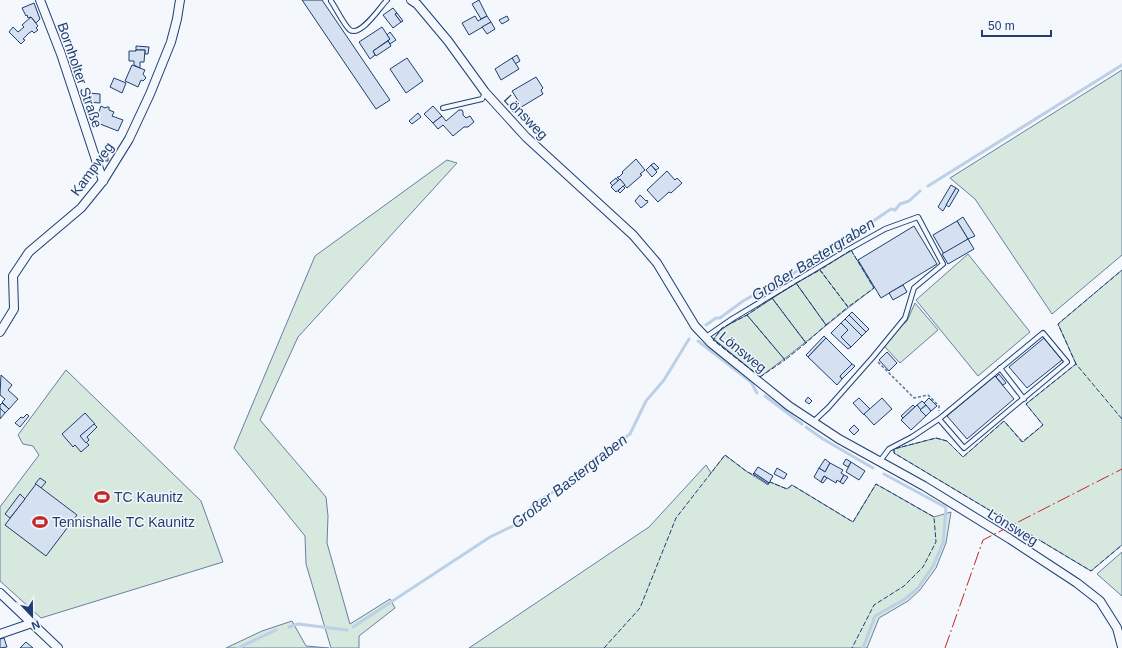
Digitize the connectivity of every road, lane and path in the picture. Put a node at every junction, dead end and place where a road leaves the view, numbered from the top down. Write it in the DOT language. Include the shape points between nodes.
graph roads {
  1 [pos="40,0"];
  2 [pos="180,0"];
  3 [pos="386,0"];
  4 [pos="411,0"];
  5 [pos="331,1"];
  6 [pos="485,92"];
  7 [pos="443,108"];
  8 [pos="103,181"];
  9 [pos="0,332"];
  10 [pos="706,338"];
  11 [pos="873,357"];
  12 [pos="1000,368"];
  13 [pos="1024,399"];
  14 [pos="938,419"];
  15 [pos="813,422"];
  16 [pos="879,461"];
  17 [pos="0,592"];
  18 [pos="32,623"];
  19 [pos="1119,628"];
  20 [pos="0,634"];
  21 [pos="1122,647"];
  22 [pos="58,648"];
  1 -- 8 [label="street, Bornholter Straße"];
  2 -- 8 [label="street, Kampweg" via="171,42 150,94 129,139"];
  3 -- 5 [label="lane" via="366,24 356,31 346,25"];
  4 -- 6 [label="street, Lönsweg" via="448,41"];
  6 -- 7 [label="lane" via="482,99"];
  6 -- 10 [label="street, Lönsweg" via="526,137 633,235 657,263 695,326"];
  8 -- 9 [label="street, Kampweg" via="81,208 29,252 13,276 14,308"];
  10 -- 11 [label="lane" via="732,319 846,250 885,229 918,217 943,264 914,288 905,318"];
  10 -- 15 [label="street, Lönsweg"];
  11 -- 14 [label="path" via="914,398 928,395 939,406"];
  11 -- 15 [label="lane"];
  12 -- 13 [label="lane"];
  12 -- 13 [label="lane" via="1043,333 1067,362"];
  12 -- 14 [label="lane"];
  13 -- 14 [label="lane" via="964,448"];
  14 -- 16 [label="lane" via="890,449"];
  15 -- 16 [label="street, Lönsweg"];
  16 -- 19 [label="street, Lönsweg" via="924,486 1077,583 1100,601"];
  17 -- 18 [label="street"];
  18 -- 20 [label="street"];
  18 -- 22 [label="street"];
  19 -- 21 [label="street, Lönsweg"];
}
